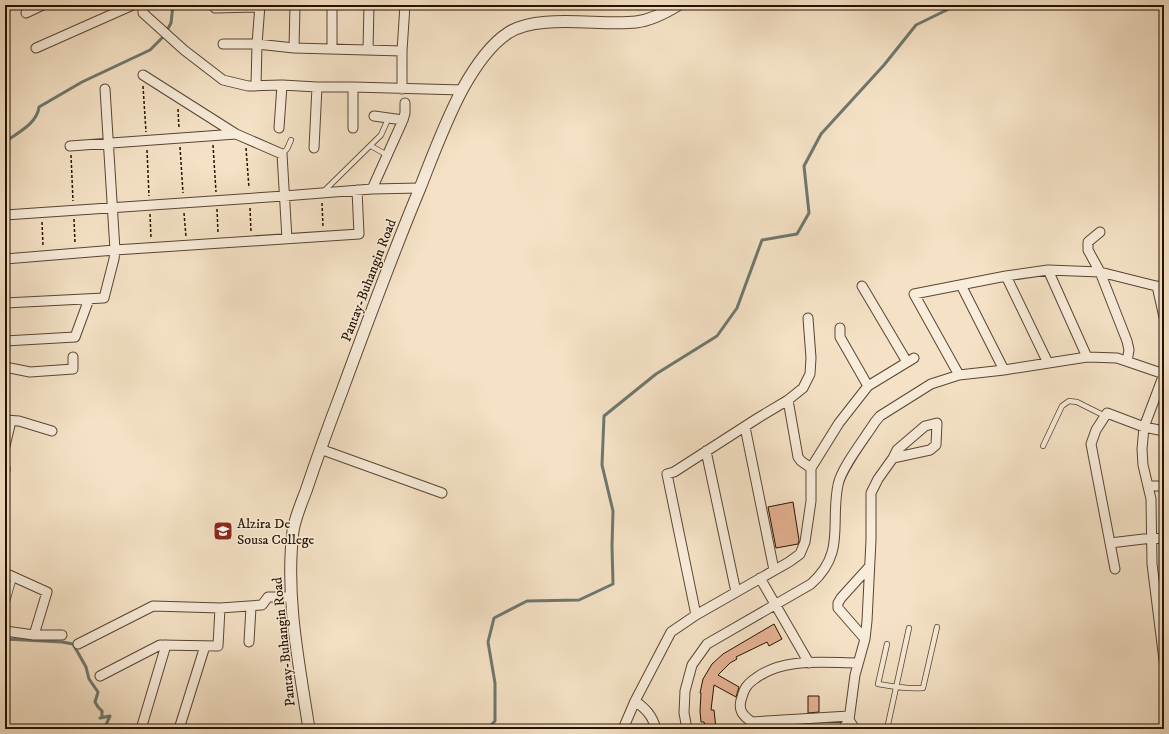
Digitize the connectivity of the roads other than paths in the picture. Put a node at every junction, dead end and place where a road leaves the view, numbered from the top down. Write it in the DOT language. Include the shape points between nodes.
graph roads {
  1 [pos="43,5"];
  2 [pos="133,5"];
  3 [pos="295,5"];
  4 [pos="332,5"];
  5 [pos="369,5"];
  6 [pos="405,5"];
  7 [pos="678,5"];
  8 [pos="260,6"];
  9 [pos="215,8"];
  10 [pos="143,9"];
  11 [pos="26,13"];
  12 [pos="224,44"];
  13 [pos="257,44"];
  14 [pos="36,48"];
  15 [pos="294,48"];
  16 [pos="332,49"];
  17 [pos="368,50"];
  18 [pos="402,51"];
  19 [pos="143,75"];
  20 [pos="282,85"];
  21 [pos="256,86"];
  22 [pos="317,87"];
  23 [pos="353,87"];
  24 [pos="105,89"];
  25 [pos="402,89"];
  26 [pos="462,90"];
  27 [pos="405,103"];
  28 [pos="374,116"];
  29 [pos="389,118"];
  30 [pos="403,120"];
  31 [pos="279,128"];
  32 [pos="353,128"];
  33 [pos="236,134"];
  34 [pos="291,140"];
  35 [pos="108,143"];
  36 [pos="70,146"];
  37 [pos="372,146"];
  38 [pos="314,148"];
  39 [pos="282,154"];
  40 [pos="387,155"];
  41 [pos="420,188"];
  42 [pos="372,189"];
  43 [pos="357,190"];
  44 [pos="322,193"];
  45 [pos="284,196"];
  46 [pos="112,207"];
  47 [pos="6,214"];
  48 [pos="1100,232"];
  49 [pos="287,239"];
  50 [pos="115,250"];
  51 [pos="7,259"];
  52 [pos="1048,270"];
  53 [pos="1100,272"];
  54 [pos="1006,276"];
  55 [pos="961,285"];
  56 [pos="862,286"];
  57 [pos="1160,287"];
  58 [pos="89,299"];
  59 [pos="5,303"];
  60 [pos="1164,317"];
  61 [pos="808,318"];
  62 [pos="840,328"];
  63 [pos="5,341"];
  64 [pos="73,357"];
  65 [pos="1087,357"];
  66 [pos="1127,361"];
  67 [pos="1048,363"];
  68 [pos="5,367"];
  69 [pos="1004,370"];
  70 [pos="959,375"];
  71 [pos="868,386"];
  72 [pos="788,400"];
  73 [pos="1105,416"];
  74 [pos="8,420"];
  75 [pos="744,427"];
  76 [pos="1144,427"];
  77 [pos="52,431"];
  78 [pos="1164,431"];
  79 [pos="5,446"];
  80 [pos="1042,446"];
  81 [pos="320,448"];
  82 [pos="706,451"];
  83 [pos="894,458"];
  84 [pos="811,468"];
  85 [pos="1149,486"];
  86 [pos="1164,486"];
  87 [pos="442,493"];
  88 [pos="1152,538"];
  89 [pos="1164,539"];
  90 [pos="1110,543"];
  91 [pos="869,567"];
  92 [pos="1115,569"];
  93 [pos="774,570"];
  94 [pos="5,573"];
  95 [pos="14,577"];
  96 [pos="760,578"];
  97 [pos="736,592"];
  98 [pos="291,597"];
  99 [pos="775,605"];
  100 [pos="251,607"];
  101 [pos="220,608"];
  102 [pos="5,609"];
  103 [pos="696,615"];
  104 [pos="937,627"];
  105 [pos="909,628"];
  106 [pos="5,631"];
  107 [pos="34,635"];
  108 [pos="62,635"];
  109 [pos="865,639"];
  110 [pos="249,642"];
  111 [pos="78,644"];
  112 [pos="886,644"];
  113 [pos="166,645"];
  114 [pos="205,646"];
  115 [pos="1164,660"];
  116 [pos="809,663"];
  117 [pos="858,663"];
  118 [pos="100,676"];
  119 [pos="896,688"];
  120 [pos="636,701"];
  121 [pos="849,718"];
  122 [pos="141,729"];
  123 [pos="179,729"];
  124 [pos="309,729"];
  125 [pos="623,729"];
  126 [pos="656,729"];
  127 [pos="687,729"];
  128 [pos="844,729"];
  129 [pos="855,729"];
  130 [pos="887,729"];
  1 -- 11 [label="street"];
  2 -- 14 [label="street"];
  3 -- 15 [label="street"];
  4 -- 16 [label="street"];
  5 -- 17 [label="street"];
  6 -- 18 [label="street"];
  7 -- 26 [label="street, Pantay-Buhangin Road" via="650,19 633,22 539,23 522,27 497,41"];
  8 -- 9 [label="street"];
  8 -- 13 [label="street"];
  10 -- 21 [label="street" via="184,50 223,80"];
  12 -- 13 [label="street"];
  13 -- 15 [label="street"];
  13 -- 21 [label="street"];
  15 -- 16 [label="street"];
  16 -- 17 [label="street"];
  17 -- 18 [label="street"];
  18 -- 25 [label="street"];
  19 -- 33 [label="street"];
  20 -- 21 [label="street"];
  20 -- 22 [label="street"];
  20 -- 31 [label="street"];
  22 -- 23 [label="street"];
  22 -- 38 [label="street"];
  23 -- 25 [label="street"];
  23 -- 32 [label="street"];
  24 -- 35 [label="street"];
  25 -- 26 [label="street"];
  26 -- 41 [label="street, Pantay-Buhangin Road"];
  27 -- 30 [label="street"];
  28 -- 29 [label="street"];
  29 -- 30 [label="street"];
  29 -- 37 [label="lane"];
  30 -- 40 [label="street"];
  33 -- 35 [label="street"];
  33 -- 39 [label="street"];
  34 -- 39 [label="lane"];
  35 -- 36 [label="street"];
  35 -- 46 [label="street"];
  37 -- 40 [label="lane"];
  37 -- 44 [label="lane"];
  39 -- 45 [label="street"];
  40 -- 42 [label="street"];
  41 -- 42 [label="street"];
  41 -- 81 [label="street, Pantay-Buhangin Road" via="397,242"];
  42 -- 43 [label="street"];
  43 -- 44 [label="street"];
  43 -- 49 [label="street" via="359,234"];
  44 -- 45 [label="street"];
  45 -- 46 [label="street"];
  45 -- 49 [label="street"];
  46 -- 47 [label="street"];
  46 -- 50 [label="street"];
  48 -- 53 [label="street" via="1088,242 1088,250"];
  49 -- 50 [label="street"];
  50 -- 51 [label="street"];
  50 -- 58 [label="street" via="104,298"];
  52 -- 53 [label="street"];
  52 -- 54 [label="street"];
  52 -- 65 [label="street"];
  53 -- 57 [label="street"];
  53 -- 66 [label="street" via="1127,341"];
  54 -- 55 [label="street"];
  54 -- 67 [label="street"];
  55 -- 69 [label="street"];
  55 -- 70 [label="street" via="914,294"];
  56 -- 71 [label="street" via="910,360"];
  57 -- 60 [label="street"];
  58 -- 59 [label="street"];
  58 -- 63 [label="street" via="75,337"];
  61 -- 72 [label="street" via="810,374 803,388"];
  62 -- 71 [label="street" via="840,337"];
  64 -- 68 [label="street" via="73,369 30,372"];
  65 -- 66 [label="street"];
  65 -- 67 [label="street"];
  66 -- 76 [label="street" via="1164,374"];
  67 -- 69 [label="street"];
  69 -- 70 [label="street"];
  70 -- 99 [label="street" via="931,384 880,416 875,422 842,472 838,484 835,541 828,564 811,584"];
  71 -- 84 [label="street" via="839,423"];
  72 -- 75 [label="street"];
  72 -- 84 [label="street" via="798,457"];
  73 -- 76 [label="street" via="1107,413"];
  73 -- 80 [label="lane" via="1077,402 1069,402 1062,406"];
  73 -- 90 [label="street" via="1091,444"];
  74 -- 77 [label="street"];
  74 -- 79 [label="street"];
  75 -- 82 [label="street"];
  75 -- 93 [label="street"];
  76 -- 78 [label="street"];
  76 -- 85 [label="street" via="1143,465"];
  81 -- 87 [label="street"];
  81 -- 98 [label="street, Pantay-Buhangin Road" via="293,529"];
  82 -- 97 [label="street"];
  82 -- 103 [label="street" via="667,474"];
  83 -- 83 [label="street" via="930,450 936,445 937,423 925,426 897,450"];
  83 -- 91 [label="street" via="871,492"];
  84 -- 93 [label="street" via="811,501 806,542 800,554"];
  85 -- 86 [label="street"];
  85 -- 88 [label="street"];
  88 -- 89 [label="street"];
  88 -- 90 [label="street"];
  88 -- 115 [label="street" via="1154,580"];
  90 -- 92 [label="street"];
  91 -- 109 [label="street"];
  91 -- 109 [label="street" via="838,603 838,608"];
  93 -- 96 [label="street"];
  94 -- 95 [label="street"];
  95 -- 102 [label="lane"];
  95 -- 107 [label="street" via="47,592"];
  96 -- 97 [label="street"];
  96 -- 99 [label="street"];
  97 -- 103 [label="street"];
  98 -- 100 [label="street" via="268,597 262,605"];
  98 -- 124 [label="street, Pantay-Buhangin Road"];
  99 -- 116 [label="street"];
  99 -- 127 [label="street" via="707,644 692,665 685,691 684,713"];
  100 -- 101 [label="street"];
  100 -- 110 [label="street"];
  101 -- 111 [label="street" via="153,606"];
  101 -- 114 [label="street" via="218,646"];
  103 -- 120 [label="street" via="671,632"];
  104 -- 119 [label="lane" via="923,688"];
  105 -- 119 [label="lane"];
  106 -- 107 [label="street"];
  107 -- 108 [label="street"];
  109 -- 117 [label="street"];
  112 -- 119 [label="lane" via="878,684"];
  113 -- 114 [label="street"];
  113 -- 118 [label="street" via="160,645"];
  113 -- 122 [label="street"];
  114 -- 123 [label="street"];
  116 -- 117 [label="street"];
  116 -- 121 [label="street" via="787,665 771,670 747,685 740,700 743,716 752,722"];
  117 -- 121 [label="street"];
  119 -- 130 [label="lane"];
  120 -- 125 [label="street"];
  120 -- 126 [label="street" via="648,711"];
  121 -- 128 [label="street"];
  121 -- 129 [label="street"];
}
